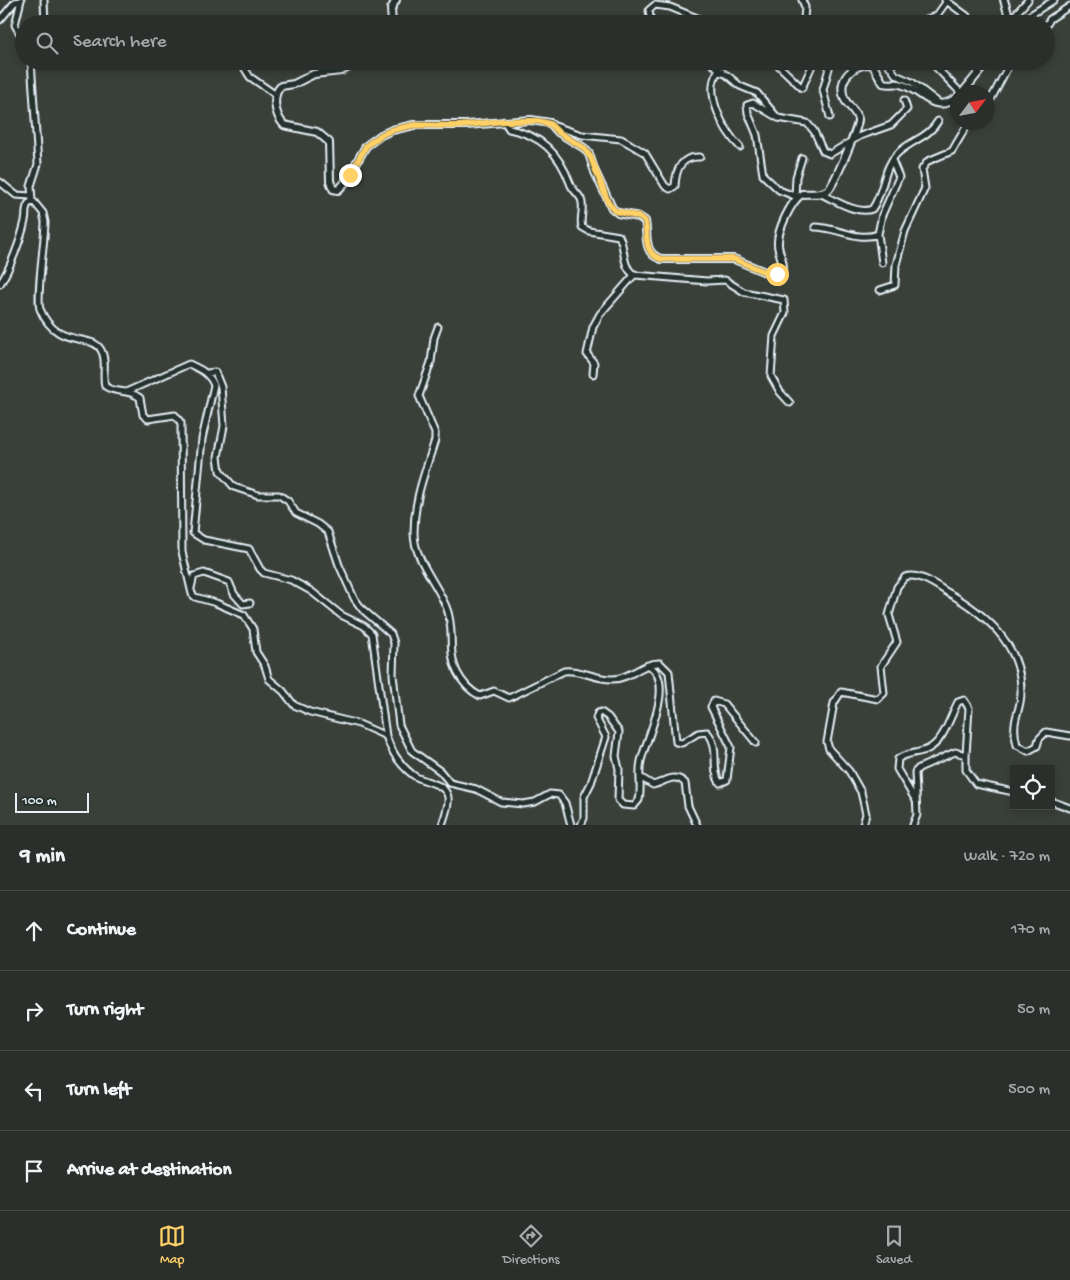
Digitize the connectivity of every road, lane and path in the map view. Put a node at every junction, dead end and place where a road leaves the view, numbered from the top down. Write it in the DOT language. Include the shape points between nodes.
graph roads {
  1 [pos="44,0"];
  2 [pos="396,0"];
  3 [pos="802,0"];
  4 [pos="1004,0"];
  5 [pos="1028,0"];
  6 [pos="1054,0"];
  7 [pos="20,1"];
  8 [pos="946,1"];
  9 [pos="1070,6"];
  10 [pos="16,15"];
  11 [pos="45,15"];
  12 [pos="391,15"];
  13 [pos="650,15"];
  14 [pos="690,15"];
  15 [pos="804,15"];
  16 [pos="937,15"];
  17 [pos="965,15"];
  18 [pos="1008,15"];
  19 [pos="1014,15"];
  20 [pos="1029,15"];
  21 [pos="1055,16"];
  22 [pos="0,20"];
  23 [pos="32,70"];
  24 [pos="246,70"];
  25 [pos="340,70"];
  26 [pos="783,70"];
  27 [pos="810,70"];
  28 [pos="829,70"];
  29 [pos="853,70"];
  30 [pos="875,70"];
  31 [pos="892,70"];
  32 [pos="939,70"];
  33 [pos="980,70"];
  34 [pos="1006,70"];
  35 [pos="722,71"];
  36 [pos="955,85"];
  37 [pos="968,85"];
  38 [pos="995,92"];
  39 [pos="276,94"];
  40 [pos="904,100"];
  41 [pos="950,101"];
  42 [pos="941,105"];
  43 [pos="830,117"];
  44 [pos="778,118"];
  45 [pos="504,121"];
  46 [pos="938,121"];
  47 [pos="550,124"];
  48 [pos="964,130"];
  49 [pos="850,142"];
  50 [pos="740,147"];
  51 [pos="700,157"];
  52 [pos="802,158"];
  53 [pos="892,160"];
  54 [pos="0,182"];
  55 [pos="821,194"];
  56 [pos="796,197"];
  57 [pos="32,199"];
  58 [pos="815,226"];
  59 [pos="878,234"];
  60 [pos="882,263"];
  61 [pos="635,274"];
  62 [pos="0,284"];
  63 [pos="880,290"];
  64 [pos="438,327"];
  65 [pos="207,373"];
  66 [pos="593,374"];
  67 [pos="128,391"];
  68 [pos="790,403"];
  69 [pos="191,589"];
  70 [pos="250,602"];
  71 [pos="648,665"];
  72 [pos="386,736"];
  73 [pos="1070,736"];
  74 [pos="756,743"];
  75 [pos="966,755"];
  76 [pos="640,777"];
  77 [pos="1010,791"];
  78 [pos="916,801"];
  79 [pos="1055,802"];
  80 [pos="1070,808"];
  81 [pos="442,825"];
  82 [pos="571,825"];
  83 [pos="581,825"];
  84 [pos="697,825"];
  85 [pos="863,825"];
  86 [pos="913,825"];
  1 -- 11 [label="street"];
  2 -- 12 [label="street"];
  3 -- 15 [label="street"];
  4 -- 18 [label="street"];
  5 -- 19 [label="street"];
  6 -- 20 [label="street"];
  7 -- 10 [label="street"];
  7 -- 22 [label="street" via="14,2"];
  8 -- 16 [label="street"];
  8 -- 17 [label="street"];
  9 -- 21 [label="street"];
  13 -- 14 [label="street" via="649,10 655,5"];
  23 -- 57 [label="street" via="38,164 31,186"];
  24 -- 39 [label="street" via="250,77"];
  25 -- 39 [label="street" via="314,74 294,84 281,86"];
  26 -- 27 [label="street" via="802,88"];
  28 -- 43 [label="street" via="824,90"];
  29 -- 49 [label="street" via="843,83 844,98 858,121"];
  30 -- 42 [label="street" via="883,83 906,86"];
  31 -- 42 [label="street"];
  32 -- 36 [label="street"];
  33 -- 37 [label="street"];
  34 -- 38 [label="street"];
  35 -- 44 [label="street" via="736,83 757,93"];
  35 -- 50 [label="street" via="714,81 714,97 730,136"];
  39 -- 45 [label="street" via="277,115 284,125 317,132 329,142 330,180 336,190 344,184 366,146 392,130 414,125"];
  40 -- 49 [label="street" via="907,109 891,126 875,129"];
  41 -- 42 [label="street"];
  44 -- 49 [label="street" via="807,123 826,153 833,153"];
  44 -- 56 [label="street" via="754,103 747,105 763,175 779,190"];
  45 -- 47 [label="street" via="530,120"];
  45 -- 61 [label="street" via="509,129 537,137 557,159 582,200 582,227 620,236 626,265"];
  46 -- 53 [label="street" via="931,132 904,148"];
  47 -- 51 [label="street" via="561,130 630,144 645,153 670,189 675,186 676,170 682,162 691,156"];
  47 -- 56 [label="street" via="589,154 612,208 645,221 648,248 661,259 734,259 772,275 777,274 783,268 778,244 780,235"];
  48 -- 63 [label="street" via="952,152 928,161 922,169 926,188 905,231 896,265 895,285"];
  49 -- 55 [label="street" via="832,186"];
  52 -- 56 [label="street" via="796,177"];
  53 -- 55 [label="street" via="872,209 854,209"];
  53 -- 59 [label="street" via="898,180 882,216"];
  54 -- 57 [label="street" via="16,195"];
  55 -- 56 [label="street"];
  57 -- 62 [label="street" via="26,207 25,223 14,258"];
  57 -- 67 [label="street" via="43,213 45,222 40,308 57,333 90,341 99,347 104,358 105,386"];
  58 -- 59 [label="street" via="862,238"];
  59 -- 60 [label="street"];
  61 -- 66 [label="street" via="602,311 593,327 588,354 594,363"];
  61 -- 68 [label="street" via="725,280 744,292 782,298 786,308 774,336 771,376"];
  64 -- 71 [label="street" via="431,362 419,396 435,440 416,497 414,539 421,560 447,609 452,626 452,659 462,680 480,696 494,691 509,698 564,671 613,680"];
  65 -- 67 [label="street" via="189,364 183,365"];
  65 -- 72 [label="street" via="214,385 202,439 193,533 204,540 249,549 264,573 298,584 369,631 375,643 377,684"];
  65 -- 82 [label="street" via="216,372 221,387 224,426 218,457 220,471 234,487 258,495 279,495 296,513 323,528 354,598 391,634 399,725 412,751 440,771 450,783 476,789 501,802 523,804 550,794 559,795 565,803"];
  67 -- 69 [label="street" via="140,398 148,419 175,415 181,423 182,552"];
  69 -- 70 [label="street" via="194,576 204,573 229,582 238,602"];
  69 -- 72 [label="street" via="195,597 244,615 253,629 256,652 265,666 268,679 294,705 359,724"];
  71 -- 74 [label="street" via="660,662 669,672 676,742 682,743 702,731 710,735 720,783 727,780 732,752 711,707 714,701 724,704"];
  71 -- 76 [label="street" via="656,670 661,682"];
  72 -- 81 [label="street" via="392,751 413,775 447,793"];
  73 -- 85 [label="street" via="1046,732 1037,746 1028,751 1017,745 1013,730 1021,693 1015,661 1004,638 973,607 917,576 905,577 897,587 889,614 897,642 881,666 884,693 872,700 841,692 834,704 826,736 829,749 849,771 864,799 866,814"];
  75 -- 77 [label="street" via="966,770 976,784"];
  75 -- 78 [label="street" via="954,752 919,768 914,777"];
  75 -- 78 [label="street" via="969,708 964,700 958,702 934,744 927,750 901,757 896,763 896,770"];
  76 -- 83 [label="street" via="638,803 622,805 617,796 619,732 608,716 598,713 596,718 606,737 584,796"];
  76 -- 84 [label="street" via="653,785 674,777 681,779 685,783 690,815"];
  78 -- 86 [label="street" via="917,815"];
  79 -- 80 [label="street"];
}
